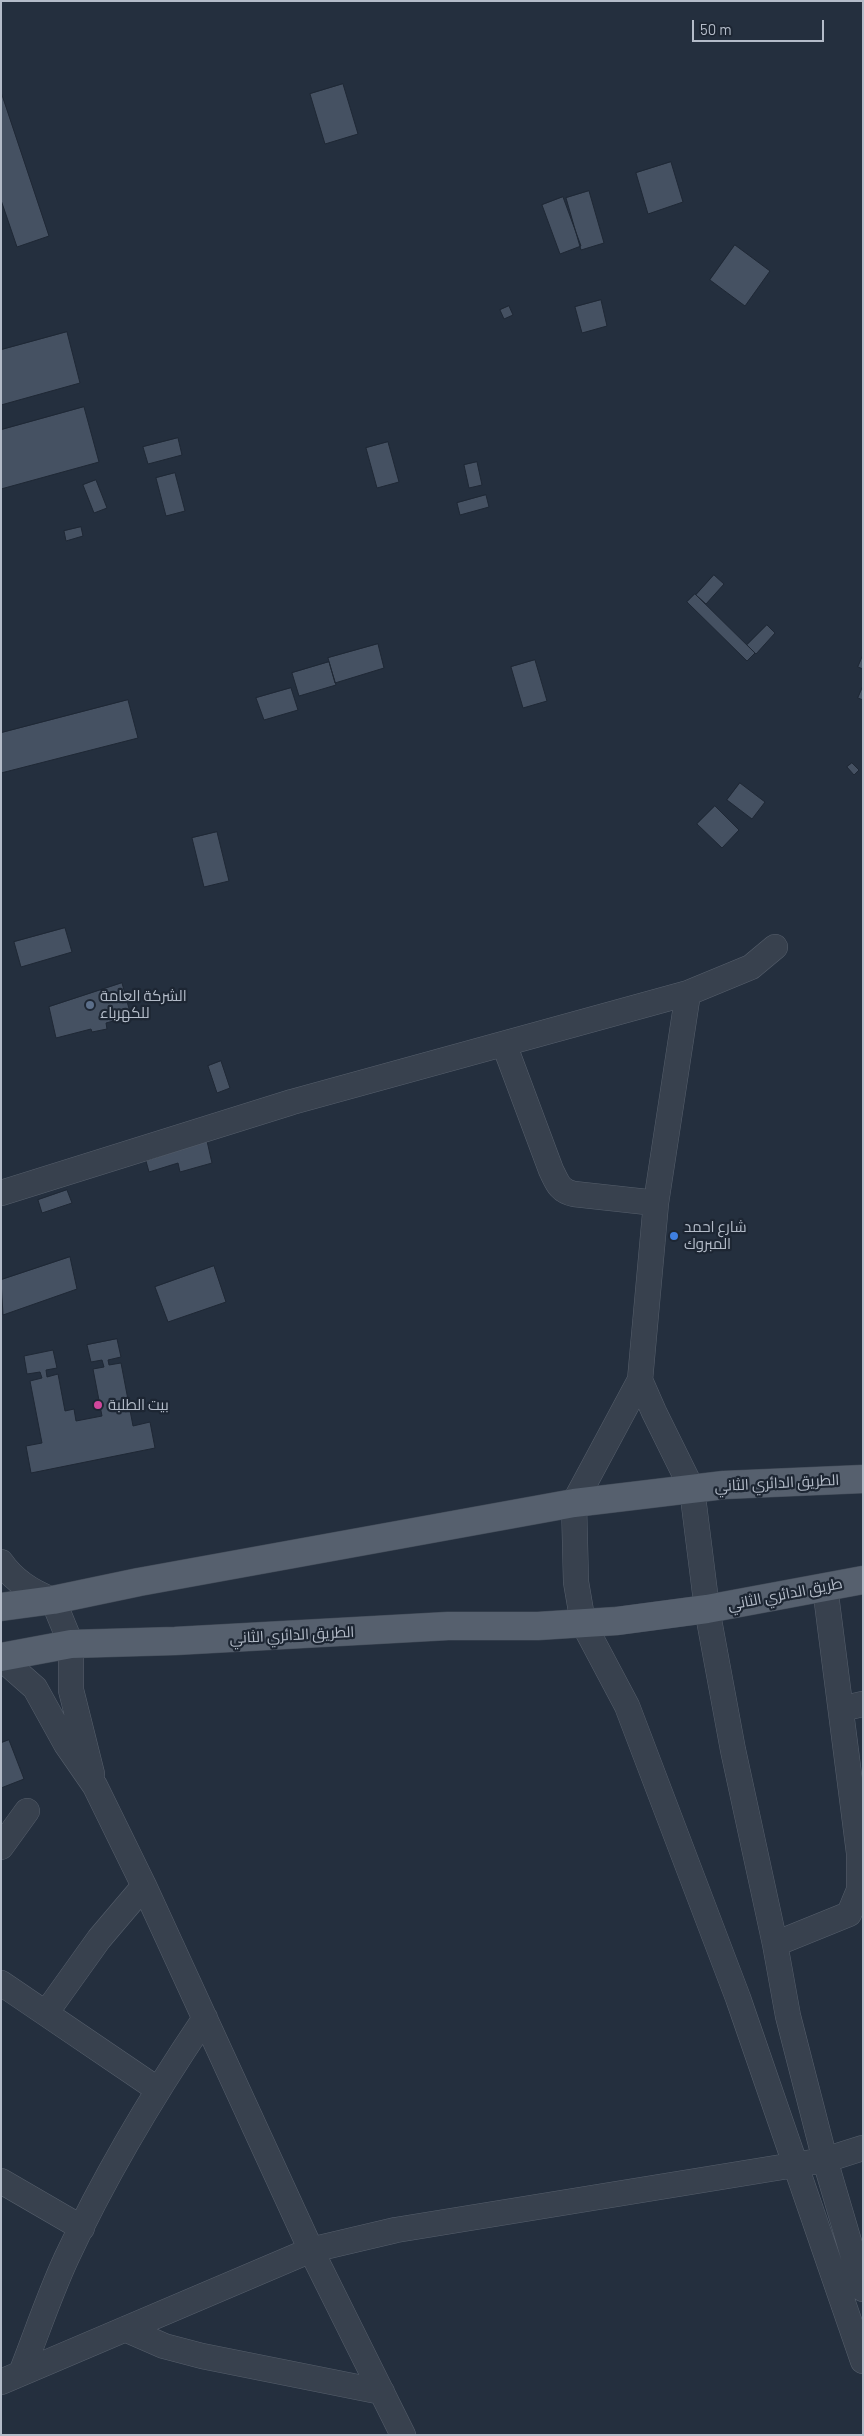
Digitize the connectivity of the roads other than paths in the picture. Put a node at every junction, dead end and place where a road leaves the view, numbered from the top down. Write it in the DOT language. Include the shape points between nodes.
graph roads {
  1 [pos="775,947"];
  2 [pos="688,993"];
  3 [pos="504,1044"];
  4 [pos="1,1193"];
  5 [pos="656,1202"];
  6 [pos="640,1380"];
  7 [pos="863,1479"];
  8 [pos="692,1489"];
  9 [pos="574,1503"];
  10 [pos="1,1562"];
  11 [pos="863,1580"];
  12 [pos="825,1587"];
  13 [pos="54,1600"];
  14 [pos="1,1607"];
  15 [pos="707,1609"];
  16 [pos="583,1623"];
  17 [pos="71,1644"];
  18 [pos="1,1657"];
  19 [pos="852,1707"];
  20 [pos="95,1786"];
  21 [pos="27,1811"];
  22 [pos="1,1847"];
  23 [pos="144,1886"];
  24 [pos="775,1944"];
  25 [pos="1,1983"];
  26 [pos="46,2013"];
  27 [pos="205,2018"];
  28 [pos="158,2089"];
  29 [pos="863,2148"];
  30 [pos="825,2160"];
  31 [pos="796,2164"];
  32 [pos="1,2181"];
  33 [pos="82,2228"];
  34 [pos="311,2250"];
  35 [pos="863,2289"];
  36 [pos="126,2329"];
  37 [pos="863,2362"];
  38 [pos="11,2378"];
  39 [pos="382,2392"];
  40 [pos="403,2435"];
  1 -- 2 [label="street" via="751,968"];
  2 -- 3 [label="street"];
  2 -- 5 [label="street"];
  3 -- 4 [label="street" via="292,1102"];
  3 -- 5 [label="street" via="550,1170 564,1192"];
  5 -- 6 [label="street"];
  6 -- 8 [label="street"];
  6 -- 9 [label="street"];
  7 -- 8 [label="main road, الطريق الدائري الثاني"];
  8 -- 9 [label="main road, الطريق الدائري الثاني"];
  8 -- 15 [label="street"];
  9 -- 13 [label="main road"];
  9 -- 16 [label="street" via="574,1558"];
  10 -- 13 [label="street" via="33,1592"];
  11 -- 12 [label="main road, طريق الدائري الثاني"];
  12 -- 15 [label="main road, طريق الدائري الثاني"];
  12 -- 19 [label="street"];
  13 -- 14 [label="main road"];
  13 -- 17 [label="street"];
  15 -- 16 [label="main road, طريق الدائري الثاني"];
  15 -- 24 [label="street" via="733,1750"];
  16 -- 17 [label="main road, الطريق الدائري الثاني" via="448,1626 174,1642"];
  16 -- 31 [label="street" via="627,1706 738,1998"];
  17 -- 18 [label="main road, الطريق الدائري الثاني"];
  17 -- 20 [label="street" via="72,1690"];
  18 -- 20 [label="street" via="35,1688 66,1744"];
  19 -- 24 [label="street" via="859,1890 849,1914"];
  20 -- 23 [label="street"];
  21 -- 22 [label="street"];
  23 -- 26 [label="street" via="99,1939"];
  23 -- 27 [label="street"];
  24 -- 30 [label="street" via="788,2016"];
  25 -- 26 [label="street"];
  26 -- 28 [label="street"];
  27 -- 28 [label="street"];
  27 -- 34 [label="street"];
  28 -- 33 [label="street"];
  29 -- 30 [label="street"];
  30 -- 31 [label="street"];
  30 -- 35 [label="street"];
  31 -- 34 [label="street" via="396,2230"];
  31 -- 37 [label="street"];
  32 -- 33 [label="street"];
  33 -- 38 [label="street"];
  34 -- 36 [label="street"];
  34 -- 39 [label="street"];
  36 -- 38 [label="street"];
  36 -- 39 [label="street" via="164,2346 202,2356"];
  39 -- 40 [label="street"];
}
